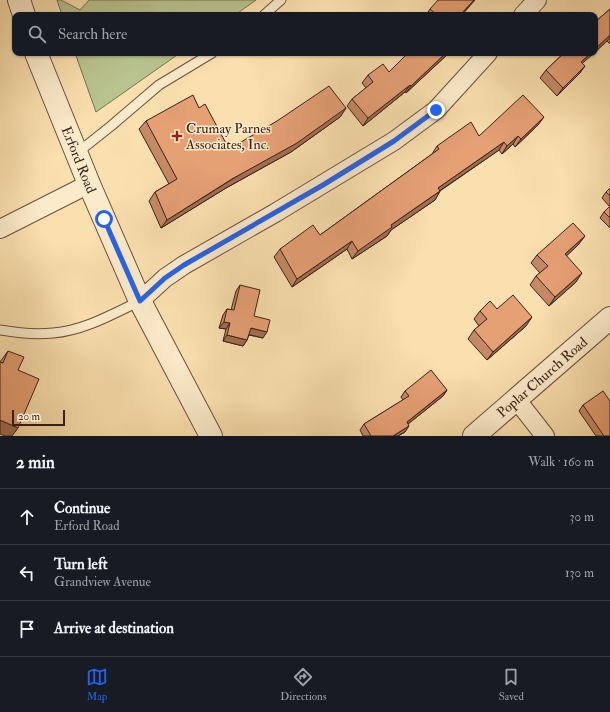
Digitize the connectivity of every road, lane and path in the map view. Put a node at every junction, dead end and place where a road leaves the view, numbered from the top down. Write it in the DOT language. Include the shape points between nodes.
graph roads {
  1 [pos="19,0"];
  2 [pos="281,0"];
  3 [pos="537,0"];
  4 [pos="23,12"];
  5 [pos="267,12"];
  6 [pos="526,12"];
  7 [pos="37,56"];
  8 [pos="207,56"];
  9 [pos="485,56"];
  10 [pos="77,153"];
  11 [pos="89,184"];
  12 [pos="0,229"];
  13 [pos="140,301"];
  14 [pos="610,318"];
  15 [pos="0,330"];
  16 [pos="516,399"];
  17 [pos="211,436"];
  18 [pos="474,436"];
  19 [pos="545,436"];
  1 -- 4 [label="street"];
  2 -- 5 [label="lane"];
  3 -- 6 [label="street"];
  7 -- 10 [label="street, Erford Road"];
  8 -- 10 [label="lane" via="160,85"];
  9 -- 13 [label="street" via="436,110 394,141 184,265"];
  10 -- 11 [label="street, Erford Road"];
  11 -- 12 [label="street"];
  11 -- 13 [label="street, Erford Road"];
  13 -- 15 [label="lane" via="77,328 53,334 20,334"];
  13 -- 17 [label="street, Erford Road"];
  14 -- 16 [label="street, Poplar Church Road"];
  16 -- 18 [label="street, Poplar Church Road"];
  16 -- 19 [label="street"];
}
